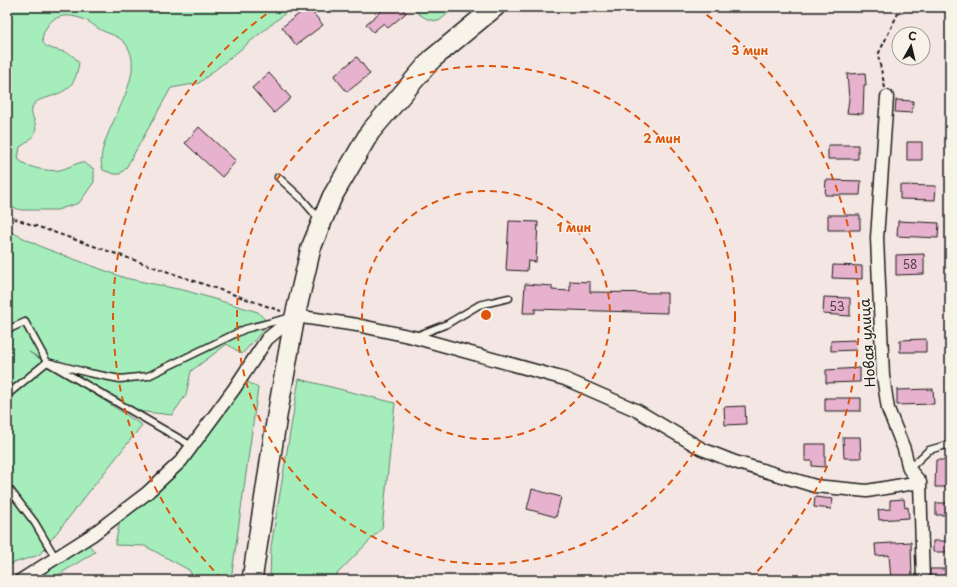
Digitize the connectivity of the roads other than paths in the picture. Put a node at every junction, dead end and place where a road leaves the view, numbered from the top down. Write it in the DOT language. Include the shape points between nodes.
graph roads {
  1 [pos="494,7"];
  2 [pos="887,97"];
  3 [pos="278,177"];
  4 [pos="322,222"];
  5 [pos="509,298"];
  6 [pos="296,316"];
  7 [pos="7,330"];
  8 [pos="413,337"];
  9 [pos="48,362"];
  10 [pos="7,394"];
  11 [pos="950,444"];
  12 [pos="192,446"];
  13 [pos="909,469"];
  14 [pos="920,482"];
  15 [pos="7,490"];
  16 [pos="55,557"];
  17 [pos="21,580"];
  18 [pos="252,580"];
  19 [pos="923,580"];
  1 -- 4 [label="main road" via="432,60 370,132 332,197"];
  2 -- 13 [label="street, Новая улица" via="877,238 883,376 888,409"];
  3 -- 4 [label="lane"];
  4 -- 6 [label="main road" via="311,248"];
  5 -- 8 [label="lane" via="479,305 448,324"];
  6 -- 8 [label="street"];
  6 -- 9 [label="lane" via="244,329 148,376 120,379"];
  6 -- 12 [label="street" via="267,339"];
  6 -- 18 [label="main road" via="277,416"];
  7 -- 9 [label="lane" via="25,322"];
  8 -- 14 [label="street" via="565,378 636,410 702,448 735,462 815,486 867,490"];
  9 -- 10 [label="lane"];
  9 -- 12 [label="lane"];
  11 -- 13 [label="lane" via="929,450"];
  12 -- 16 [label="street" via="181,461 147,494 92,535"];
  13 -- 14 [label="street, Новая улица"];
  14 -- 19 [label="street"];
  15 -- 16 [label="lane" via="10,490 35,523"];
  16 -- 17 [label="street"];
}
